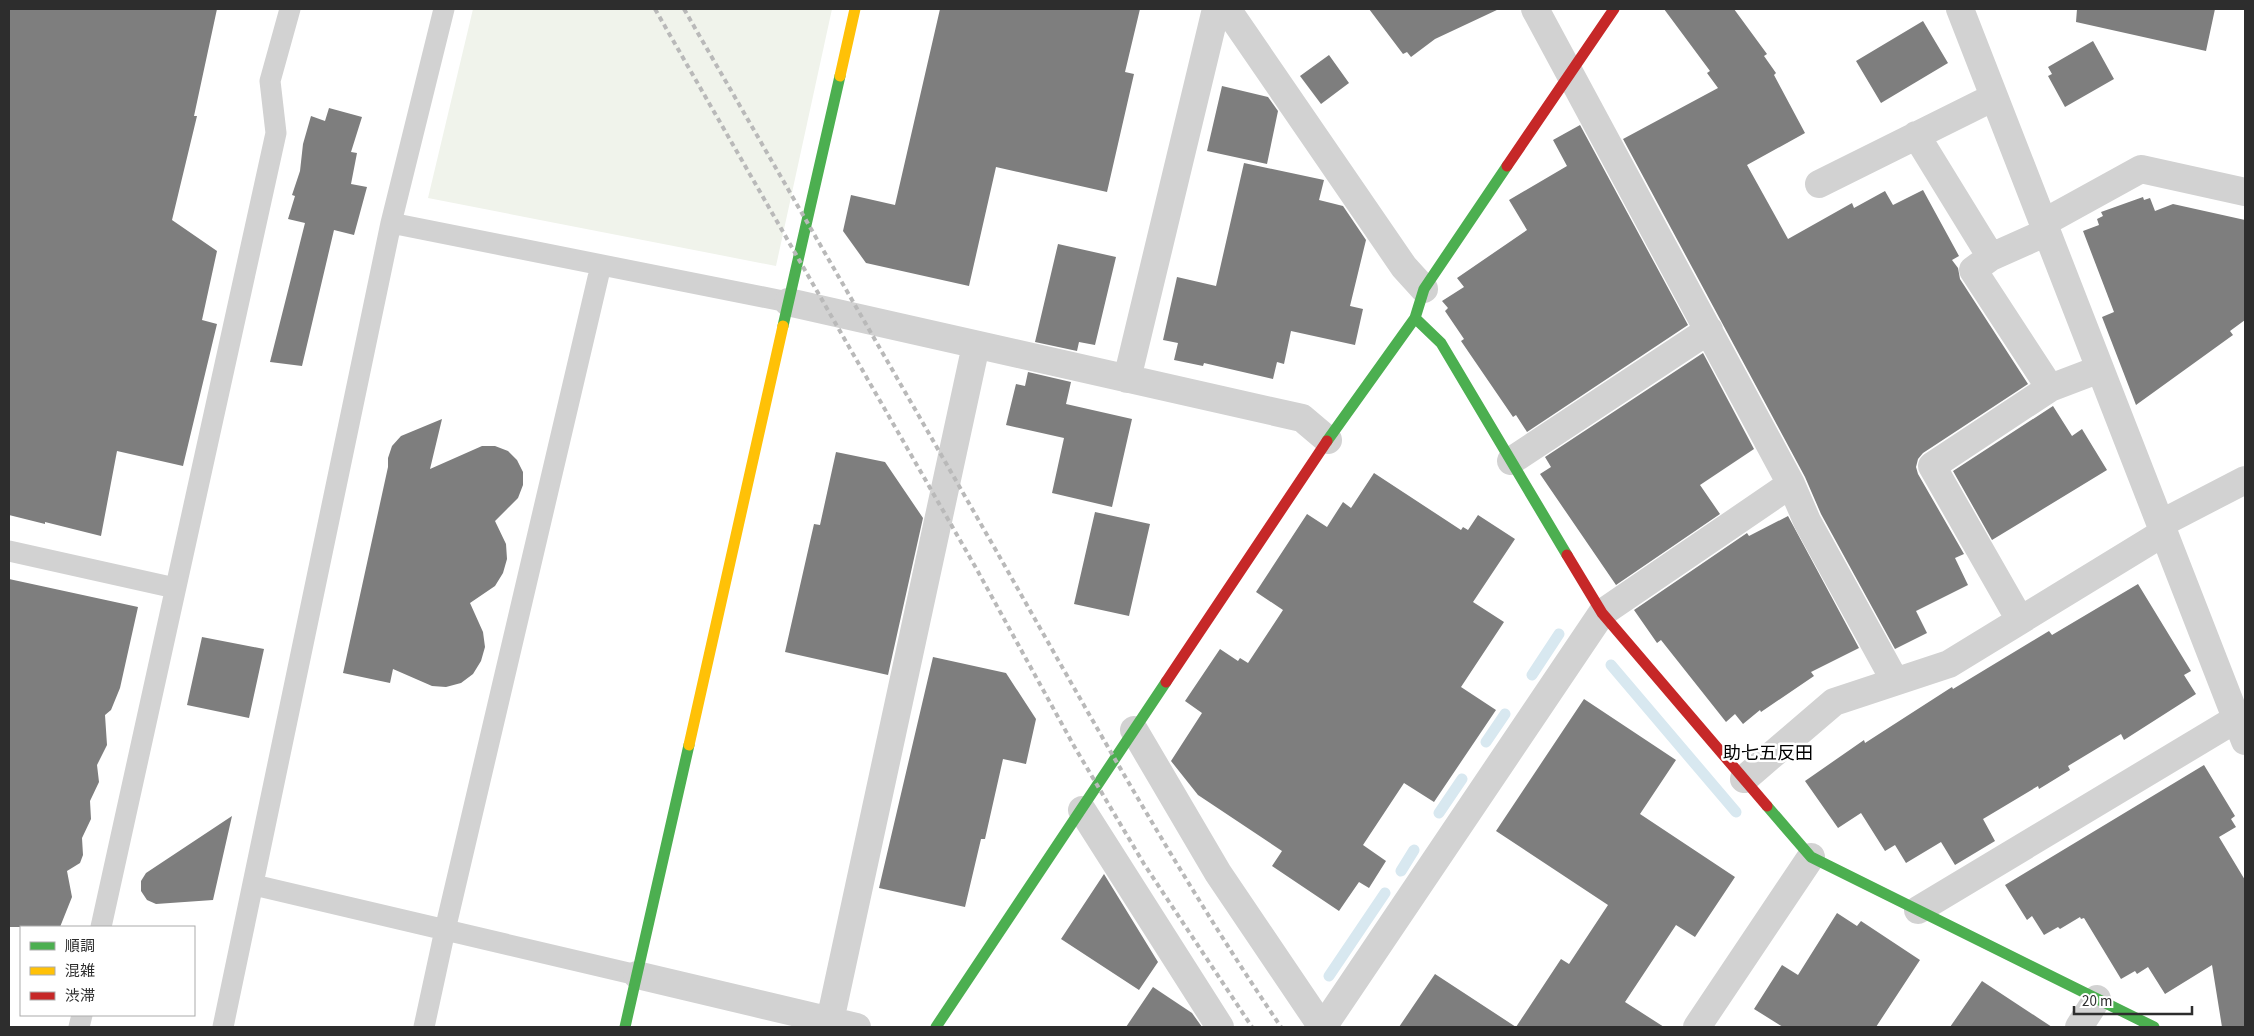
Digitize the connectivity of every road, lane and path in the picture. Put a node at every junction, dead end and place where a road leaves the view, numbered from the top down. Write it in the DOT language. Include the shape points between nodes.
graph roads {
  1 [pos="290,9"];
  2 [pos="444,9"];
  3 [pos="855,9"];
  4 [pos="1216,9"];
  5 [pos="1227,9"];
  6 [pos="1535,9"];
  7 [pos="1614,9"];
  8 [pos="1960,9"];
  9 [pos="1570,73"];
  10 [pos="1994,97"];
  11 [pos="1916,135"];
  12 [pos="1819,184"];
  13 [pos="2245,192"];
  14 [pos="391,223"];
  15 [pos="2045,228"];
  16 [pos="1991,257"];
  17 [pos="601,265"];
  18 [pos="1424,290"];
  19 [pos="788,302"];
  20 [pos="1415,318"];
  21 [pos="1709,330"];
  22 [pos="976,345"];
  23 [pos="2100,369"];
  24 [pos="1127,379"];
  25 [pos="2050,388"];
  26 [pos="1328,440"];
  27 [pos="1511,461"];
  28 [pos="2245,480"];
  29 [pos="1791,484"];
  30 [pos="2162,528"];
  31 [pos="9,551"];
  32 [pos="176,588"];
  33 [pos="1602,613"];
  34 [pos="2020,620"];
  35 [pos="1895,681"];
  36 [pos="2239,714"];
  37 [pos="1134,730"];
  38 [pos="1744,779"];
  39 [pos="1082,810"];
  40 [pos="1811,857"];
  41 [pos="254,885"];
  42 [pos="1918,910"];
  43 [pos="101,926"];
  44 [pos="445,930"];
  45 [pos="637,975"];
  46 [pos="2097,999"];
  47 [pos="830,1021"];
  48 [pos="223,1027"];
  49 [pos="424,1027"];
  50 [pos="626,1027"];
  51 [pos="857,1027"];
  52 [pos="936,1027"];
  53 [pos="1220,1027"];
  54 [pos="1323,1027"];
  55 [pos="1698,1027"];
  56 [pos="2079,1027"];
  57 [pos="2154,1027"];
  1 -- 32 [label="lane" via="270,81 276,133"];
  2 -- 14 [label="lane"];
  3 -- 19 [label="street"];
  4 -- 24 [label="street"];
  5 -- 18 [label="street" via="1404,268"];
  6 -- 9 [label="street"];
  7 -- 9 [label="street"];
  8 -- 10 [label="street"];
  9 -- 18 [label="street"];
  9 -- 21 [label="street"];
  10 -- 11 [label="street"];
  10 -- 15 [label="street"];
  11 -- 12 [label="street"];
  11 -- 16 [label="street"];
  13 -- 15 [label="street" via="2141,169"];
  14 -- 17 [label="lane"];
  14 -- 41 [label="lane"];
  15 -- 16 [label="street"];
  15 -- 23 [label="street"];
  16 -- 25 [label="street" via="1973,270"];
  17 -- 19 [label="lane"];
  17 -- 44 [label="lane"];
  18 -- 20 [label="street"];
  19 -- 22 [label="street"];
  19 -- 45 [label="street"];
  20 -- 26 [label="street"];
  20 -- 27 [label="street" via="1441,343"];
  21 -- 27 [label="street"];
  21 -- 29 [label="street"];
  22 -- 24 [label="street"];
  22 -- 47 [label="street"];
  23 -- 25 [label="street"];
  23 -- 30 [label="street"];
  24 -- 26 [label="street" via="1302,418"];
  25 -- 34 [label="street" via="1932,466"];
  26 -- 37 [label="street"];
  27 -- 33 [label="street"];
  28 -- 30 [label="street"];
  29 -- 33 [label="street"];
  29 -- 35 [label="street" via="1807,521"];
  30 -- 34 [label="street"];
  30 -- 36 [label="street"];
  31 -- 32 [label="lane"];
  32 -- 43 [label="lane"];
  33 -- 38 [label="street"];
  33 -- 54 [label="street"];
  34 -- 35 [label="street" via="1949,664"];
  35 -- 38 [label="street" via="1834,702"];
  36 -- 42 [label="street"];
  37 -- 39 [label="street"];
  37 -- 54 [label="street" via="1218,873"];
  38 -- 40 [label="street"];
  39 -- 52 [label="street"];
  39 -- 53 [label="street"];
  40 -- 42 [label="street"];
  40 -- 55 [label="street"];
  41 -- 44 [label="lane"];
  41 -- 48 [label="lane"];
  42 -- 46 [label="street"];
  44 -- 45 [label="lane"];
  44 -- 49 [label="lane"];
  45 -- 47 [label="street"];
  45 -- 50 [label="street"];
  46 -- 56 [label="street"];
  46 -- 57 [label="street"];
  47 -- 51 [label="street"];
}
